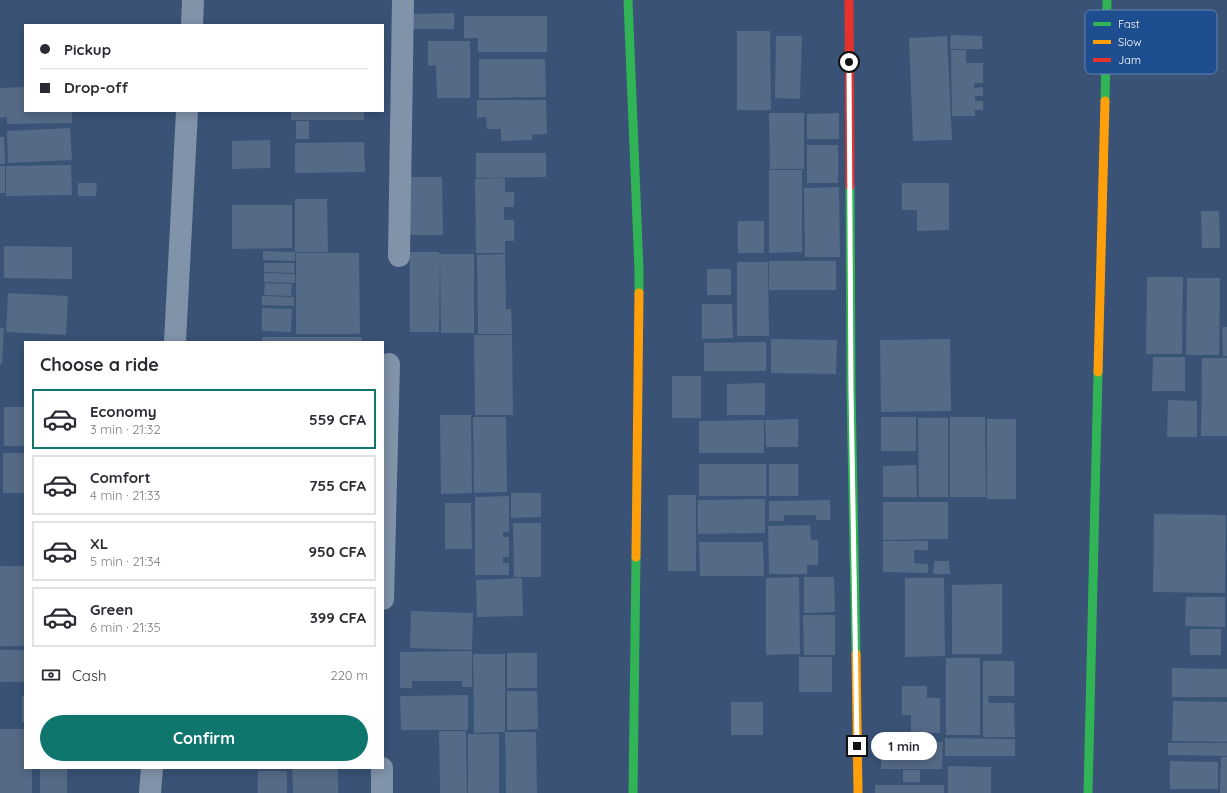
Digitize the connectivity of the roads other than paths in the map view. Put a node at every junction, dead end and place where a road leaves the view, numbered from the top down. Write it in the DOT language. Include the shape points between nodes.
graph roads {
  1 [pos="193,0"];
  2 [pos="403,0"];
  3 [pos="628,0"];
  4 [pos="849,0"];
  5 [pos="1107,0"];
  6 [pos="1107,10"];
  7 [pos="192,24"];
  8 [pos="1105,74"];
  9 [pos="187,112"];
  10 [pos="399,256"];
  11 [pos="175,341"];
  12 [pos="389,364"];
  13 [pos="384,560"];
  14 [pos="152,769"];
  15 [pos="382,769"];
  16 [pos="150,793"];
  17 [pos="382,793"];
  18 [pos="633,793"];
  19 [pos="858,793"];
  20 [pos="1088,793"];
  1 -- 7 [label="street"];
  2 -- 10 [label="street"];
  3 -- 18 [label="street" via="639,270"];
  4 -- 19 [label="street" via="851,390"];
  5 -- 6 [label="street"];
  8 -- 20 [label="street"];
  9 -- 11 [label="street"];
  12 -- 13 [label="street"];
  14 -- 16 [label="street"];
  15 -- 17 [label="street"];
}
